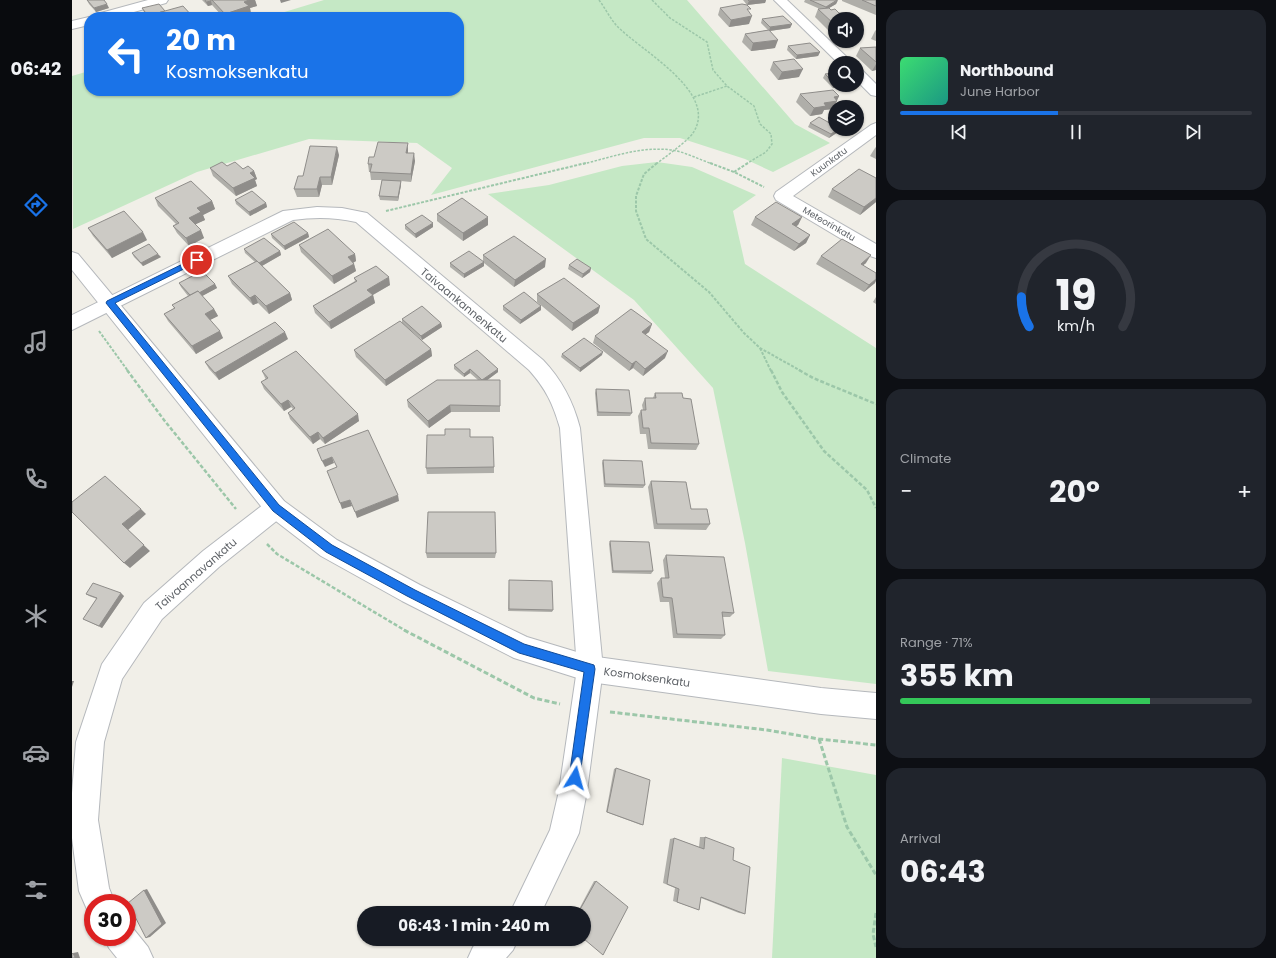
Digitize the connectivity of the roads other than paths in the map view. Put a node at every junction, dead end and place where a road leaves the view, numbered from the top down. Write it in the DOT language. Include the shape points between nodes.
graph roads {
  1 [pos="162,0"];
  2 [pos="780,0"];
  3 [pos="120,12"];
  4 [pos="84,22"];
  5 [pos="72,25"];
  6 [pos="839,56"];
  7 [pos="864,81"];
  8 [pos="876,92"];
  9 [pos="876,128"];
  10 [pos="782,196"];
  11 [pos="876,252"];
  12 [pos="72,258"];
  13 [pos="110,303"];
  14 [pos="72,323"];
  15 [pos="276,508"];
  16 [pos="590,669"];
  17 [pos="876,706"];
  18 [pos="96,894"];
  19 [pos="528,906"];
  20 [pos="127,946"];
  21 [pos="495,946"];
  22 [pos="137,958"];
  23 [pos="484,958"];
  1 -- 3 [label="street"];
  2 -- 6 [label="street"];
  4 -- 5 [label="street"];
  7 -- 8 [label="street"];
  9 -- 10 [label="street, Kuunkatu"];
  10 -- 11 [label="street, Meteorinkatu"];
  12 -- 13 [label="street, Kosmoksenkatu"];
  13 -- 14 [label="street, Taivaankannenkatu"];
  13 -- 15 [label="street, Kosmoksenkatu"];
  13 -- 16 [label="street, Taivaankannenkatu" via="289,215 336,211 361,217 536,365 550,380 564,403 571,432"];
  15 -- 16 [label="street, Kosmoksenkatu" via="329,548 411,593 522,649"];
  15 -- 18 [label="street, Taivaannavankatu" via="211,559 153,611 111,673 90,742 84,820"];
  16 -- 17 [label="street, Kosmoksenkatu" via="821,701"];
  16 -- 19 [label="street" via="573,791 564,833"];
  20 -- 22 [label="street"];
  21 -- 23 [label="street"];
}
